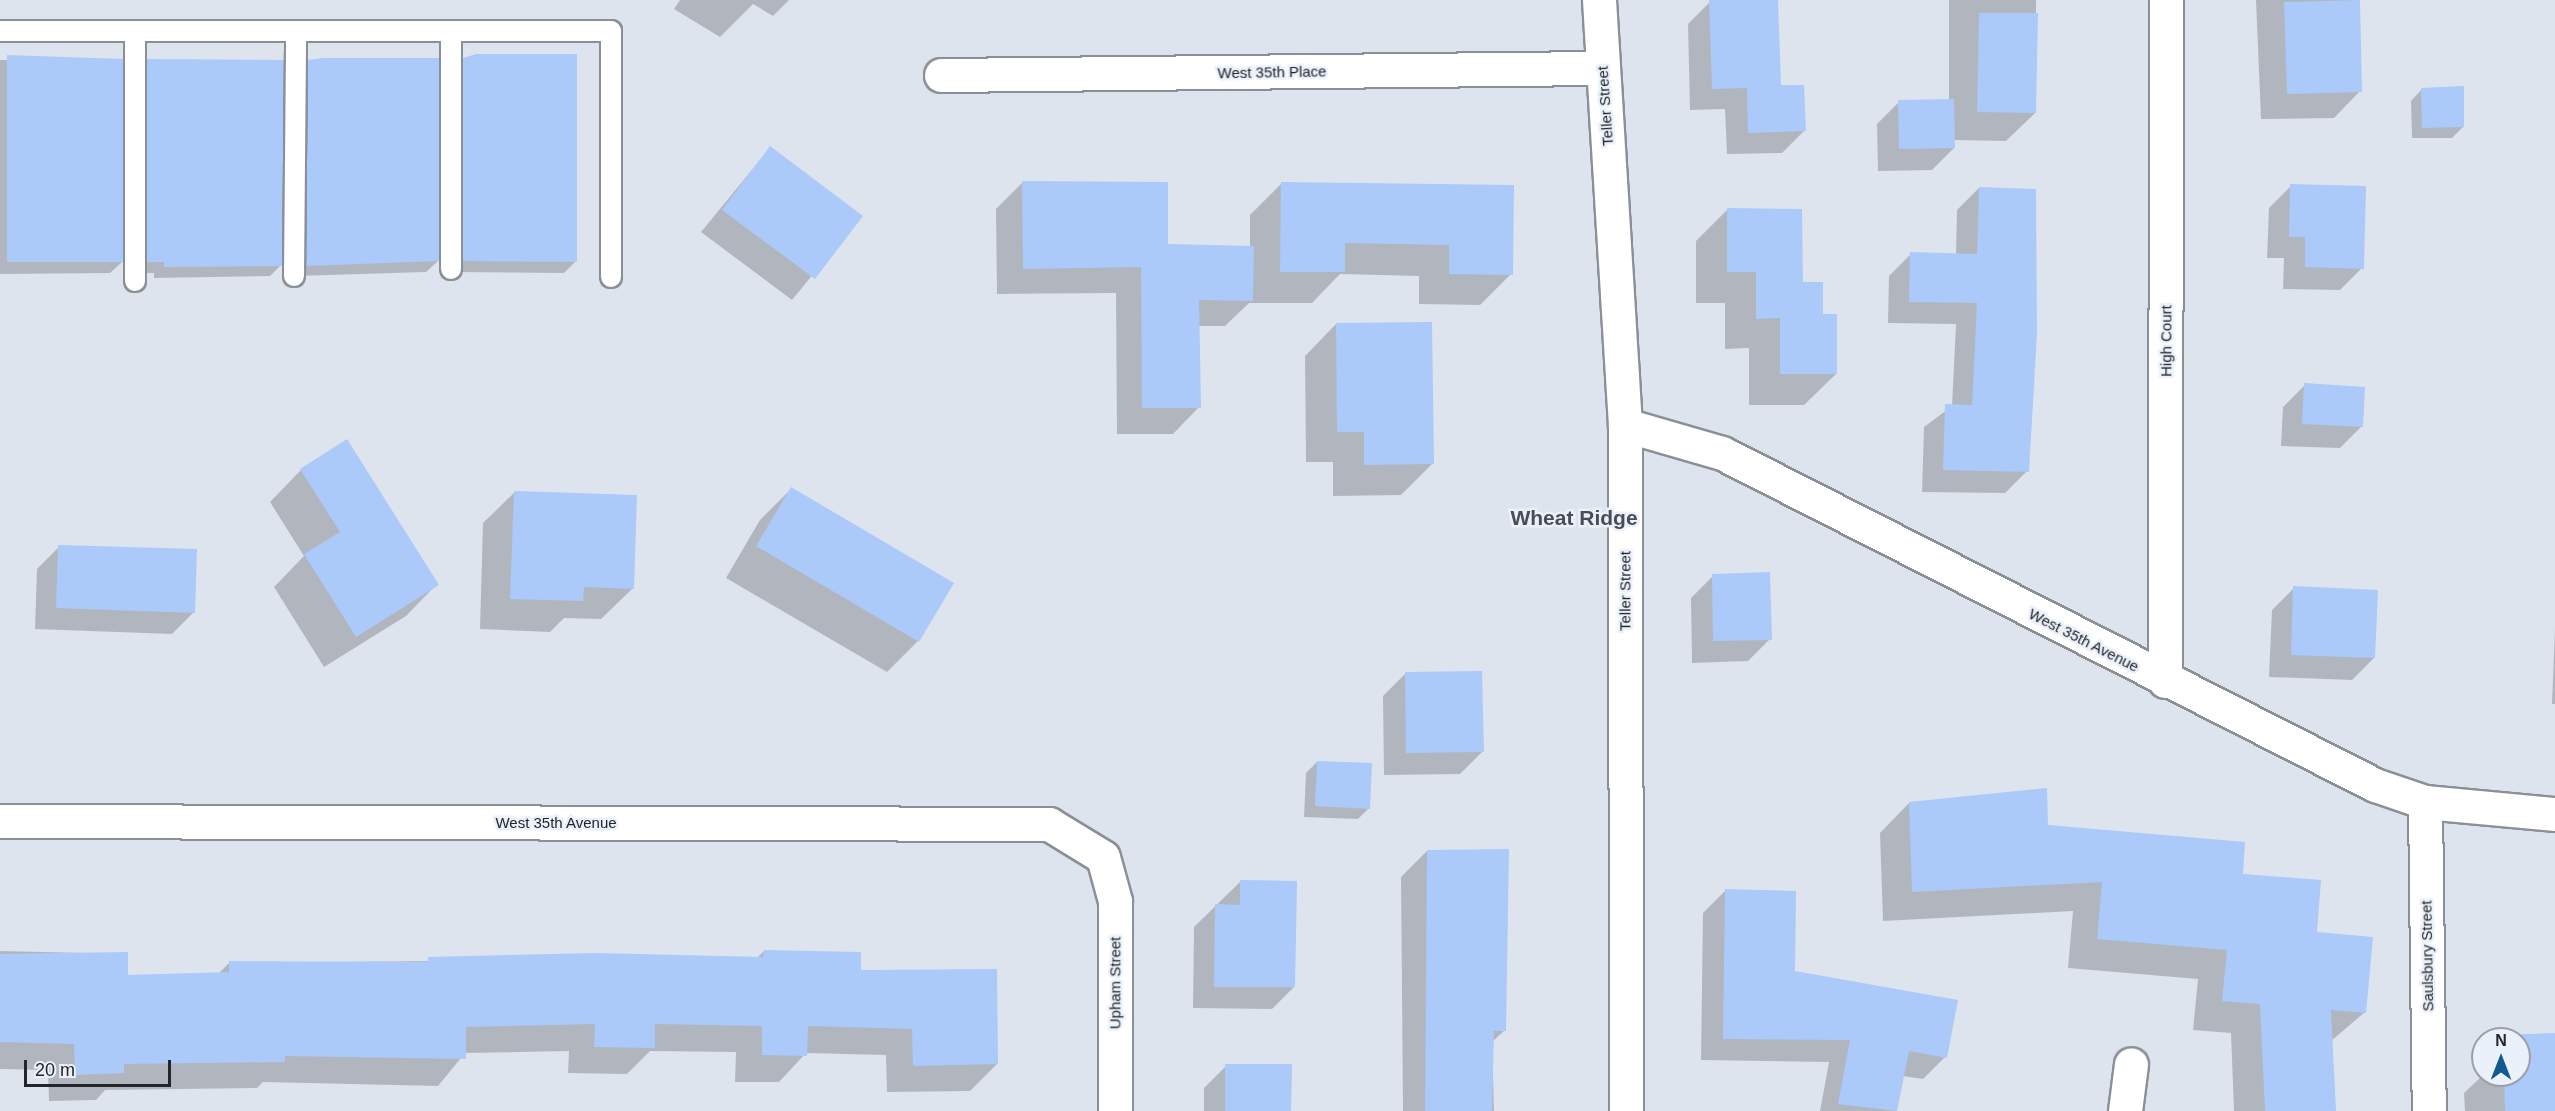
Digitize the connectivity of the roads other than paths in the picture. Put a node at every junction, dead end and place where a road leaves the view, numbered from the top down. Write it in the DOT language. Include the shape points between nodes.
graph roads {
  1 [pos="1599,0"];
  2 [pos="2166,0"];
  3 [pos="0,31"];
  4 [pos="135,31"];
  5 [pos="296,31"];
  6 [pos="451,32"];
  7 [pos="1602,68"];
  8 [pos="941,75"];
  9 [pos="451,269"];
  10 [pos="294,276"];
  11 [pos="611,277"];
  12 [pos="135,281"];
  13 [pos="1625,425"];
  14 [pos="2165,681"];
  15 [pos="2425,802"];
  16 [pos="2555,814"];
  17 [pos="0,821"];
  18 [pos="1103,857"];
  19 [pos="2132,1064"];
  20 [pos="1116,1111"];
  21 [pos="1626,1111"];
  22 [pos="2125,1111"];
  23 [pos="2429,1111"];
  1 -- 7 [label="street, Teller Street"];
  2 -- 14 [label="street, High Court"];
  3 -- 4 [label="lane"];
  4 -- 5 [label="lane"];
  4 -- 12 [label="lane"];
  5 -- 6 [label="lane"];
  5 -- 10 [label="lane"];
  6 -- 9 [label="lane"];
  6 -- 11 [label="lane" via="611,32"];
  7 -- 8 [label="street, West 35th Place"];
  7 -- 13 [label="street, Teller Street"];
  13 -- 14 [label="street, West 35th Avenue" via="1722,453"];
  13 -- 21 [label="street, Teller Street"];
  14 -- 15 [label="street, West 35th Avenue" via="2310,757"];
  15 -- 16 [label="street, West 35th Avenue"];
  15 -- 23 [label="street, Saulsbury Street"];
  17 -- 18 [label="street, West 35th Avenue" via="1049,824"];
  18 -- 20 [label="street, Upham Street" via="1115,901"];
  19 -- 22 [label="street"];
}
